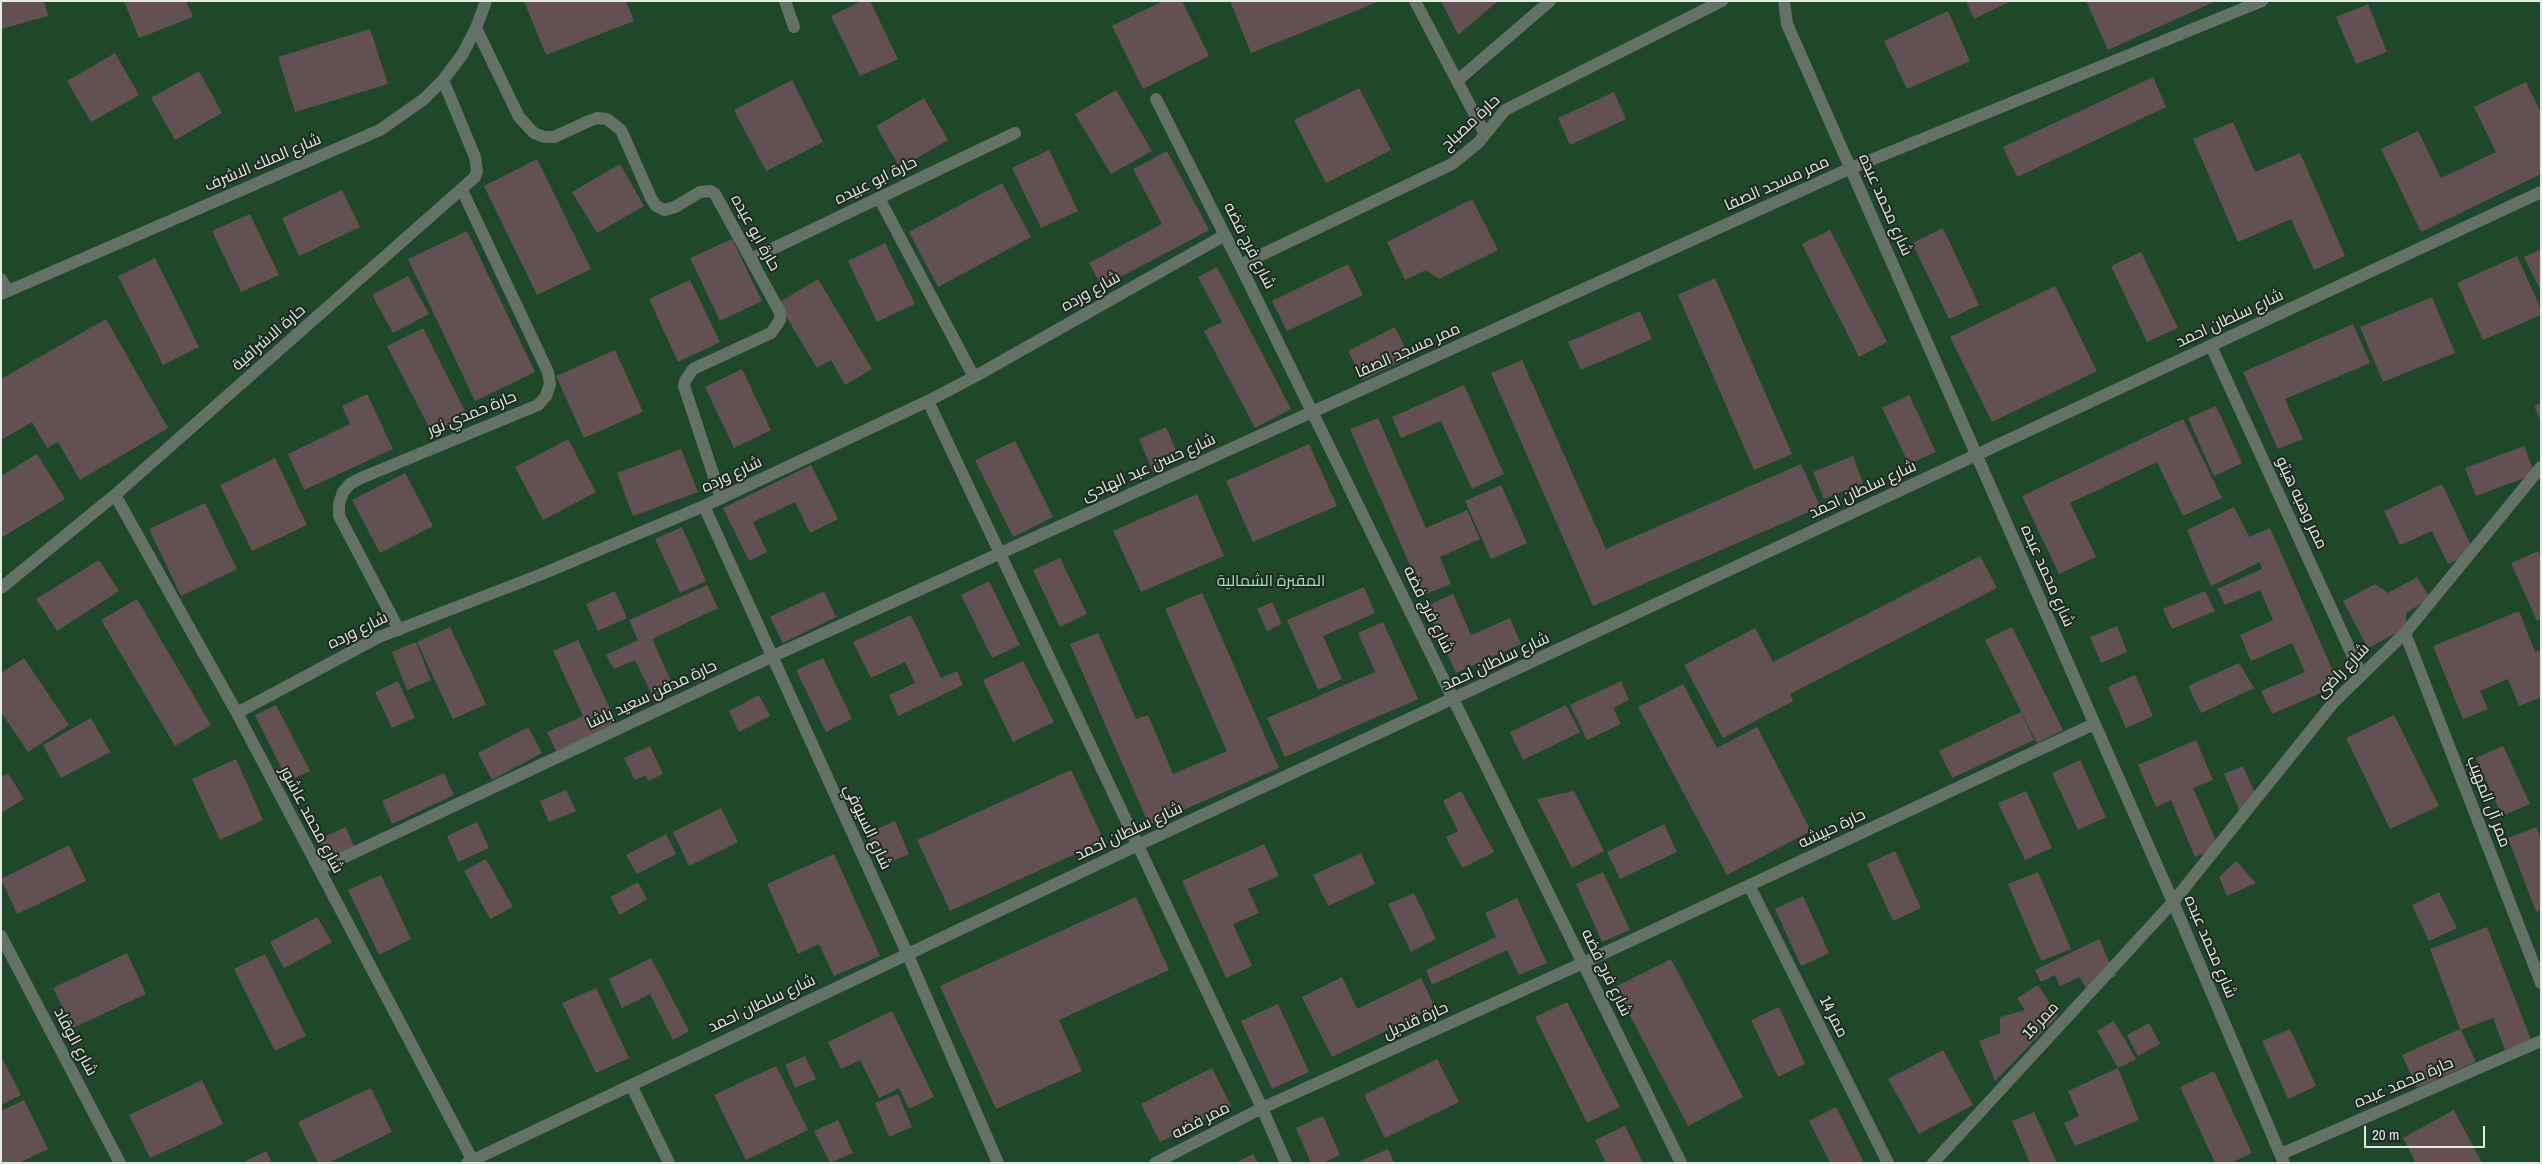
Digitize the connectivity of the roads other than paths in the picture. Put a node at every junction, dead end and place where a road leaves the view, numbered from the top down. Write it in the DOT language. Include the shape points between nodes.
graph roads {
  1 [pos="486,1"];
  2 [pos="785,1"];
  3 [pos="1415,1"];
  4 [pos="1550,1"];
  5 [pos="1722,1"];
  6 [pos="1784,1"];
  7 [pos="2262,1"];
  8 [pos="794,27"];
  9 [pos="476,28"];
  10 [pos="443,80"];
  11 [pos="1457,81"];
  12 [pos="1156,99"];
  13 [pos="1015,133"];
  14 [pos="1485,134"];
  15 [pos="1851,168"];
  16 [pos="462,190"];
  17 [pos="2541,192"];
  18 [pos="880,198"];
  19 [pos="1225,235"];
  20 [pos="751,259"];
  21 [pos="1240,265"];
  22 [pos="1,279"];
  23 [pos="5,293"];
  24 [pos="2211,346"];
  25 [pos="974,377"];
  26 [pos="928,400"];
  27 [pos="1312,412"];
  28 [pos="1976,456"];
  29 [pos="2541,467"];
  30 [pos="115,495"];
  31 [pos="721,498"];
  32 [pos="704,506"];
  33 [pos="1000,554"];
  34 [pos="1,588"];
  35 [pos="399,630"];
  36 [pos="2405,633"];
  37 [pos="771,657"];
  38 [pos="2361,674"];
  39 [pos="1454,700"];
  40 [pos="237,713"];
  41 [pos="2094,724"];
  42 [pos="1138,845"];
  43 [pos="319,870"];
  44 [pos="1749,885"];
  45 [pos="2173,902"];
  46 [pos="1,936"];
  47 [pos="907,953"];
  48 [pos="1583,963"];
  49 [pos="2541,983"];
  50 [pos="2541,1041"];
  51 [pos="631,1085"];
  52 [pos="1262,1108"];
  53 [pos="2282,1158"];
  54 [pos="471,1162"];
  55 [pos="120,1163"];
  56 [pos="669,1163"];
  57 [pos="998,1163"];
  58 [pos="1155,1163"];
  59 [pos="1286,1163"];
  60 [pos="1682,1163"];
  61 [pos="1888,1163"];
  62 [pos="1933,1163"];
  1 -- 9 [label="street, شارع الملك الاشرف"];
  2 -- 8 [label="street"];
  3 -- 11 [label="street"];
  4 -- 11 [label="street"];
  5 -- 14 [label="street, حارة مصباح" via="1505,110"];
  6 -- 15 [label="street, شارع محمد عبده" via="1787,24"];
  7 -- 15 [label="street, ممر مسجد الصفا"];
  9 -- 10 [label="street, شارع الملك الاشرف" via="462,55"];
  9 -- 20 [label="street, حارة ابو عيده" via="525,126 544,137 554,137 598,118 615,123 656,206 665,210 700,192 710,191 718,198"];
  10 -- 16 [label="street, حارة الاشرافية" via="477,163 475,177"];
  10 -- 23 [label="street, شارع الملك الاشرف" via="417,105 380,130"];
  11 -- 14 [label="street"];
  12 -- 19 [label="street, شارع فرج فضه"];
  13 -- 18 [label="street, حارة ابو عبيده"];
  14 -- 21 [label="street, حارة مصباح" via="1466,155 1452,164"];
  15 -- 27 [label="street, ممر مسجد الصفا"];
  15 -- 28 [label="street, شارع محمد عبده"];
  16 -- 30 [label="street, حارة الاشرافية"];
  16 -- 35 [label="street, حارة حمدي نور" via="548,372 550,384 538,405 361,478 343,492 339,516"];
  17 -- 24 [label="street, شارع سلطان احمد"];
  18 -- 20 [label="street, حارة ابو عبيده"];
  18 -- 25 [label="street"];
  19 -- 21 [label="street, شارع فرج فضه"];
  19 -- 25 [label="street, شارع ورده"];
  20 -- 31 [label="street, حارة ابو عيده" via="780,312 777,328 693,369 684,386"];
  21 -- 27 [label="street, شارع فرج فضه"];
  22 -- 23 [label="street"];
  24 -- 28 [label="street, شارع سلطان احمد"];
  24 -- 38 [label="street, ممر وهبه هيتو"];
  25 -- 26 [label="street, شارع ورده"];
  26 -- 31 [label="street, شارع ورده"];
  26 -- 33 [label="street"];
  27 -- 33 [label="street, شارع حسن عبد الهادى"];
  27 -- 39 [label="street, شارع فرج فضه"];
  28 -- 39 [label="street, شارع سلطان احمد"];
  28 -- 41 [label="street, شارع محمد عبده"];
  29 -- 36 [label="street, شارع راضى"];
  30 -- 34 [label="street, حارة الاشرافية"];
  30 -- 40 [label="street, شارع محمد عاشور"];
  31 -- 32 [label="street, شارع ورده"];
  32 -- 35 [label="street, شارع ورده"];
  32 -- 37 [label="street, شارع السيوفي"];
  33 -- 37 [label="street, حارة مدفن سعيد باشا"];
  33 -- 42 [label="street"];
  35 -- 40 [label="street, شارع ورده" via="379,637"];
  36 -- 38 [label="street, شارع راضى"];
  36 -- 49 [label="street, ممر آل المهيب"];
  37 -- 43 [label="street, حارة مدفن سعيد باشا"];
  37 -- 47 [label="street, شارع السيوفي"];
  38 -- 45 [label="street, شارع راضى" via="2333,703"];
  39 -- 42 [label="street, شارع سلطان احمد"];
  39 -- 48 [label="street, شارع فرج فضه"];
  40 -- 43 [label="street, شارع محمد عاشور"];
  41 -- 44 [label="street, حارة حبيشه"];
  41 -- 45 [label="street, شارع محمد عبده"];
  42 -- 47 [label="street, شارع سلطان احمد"];
  42 -- 52 [label="street"];
  43 -- 54 [label="street, شارع محمد عاشور"];
  44 -- 48 [label="street, حارة حبيشه"];
  44 -- 61 [label="street, ممر 14"];
  45 -- 53 [label="street, شارع محمد عبده"];
  45 -- 62 [label="street, ممر 15"];
  46 -- 55 [label="street, شارع الوقاد"];
  47 -- 51 [label="street, شارع سلطان احمد"];
  47 -- 57 [label="street, شارع السيوفي"];
  48 -- 52 [label="street, حارة قنديل"];
  48 -- 60 [label="street, شارع فرج فضه"];
  50 -- 53 [label="street, حارة محمد عبده"];
  51 -- 54 [label="street, شارع سلطان احمد"];
  51 -- 56 [label="street"];
  52 -- 58 [label="street, ممر فضه"];
  52 -- 59 [label="street"];
}
